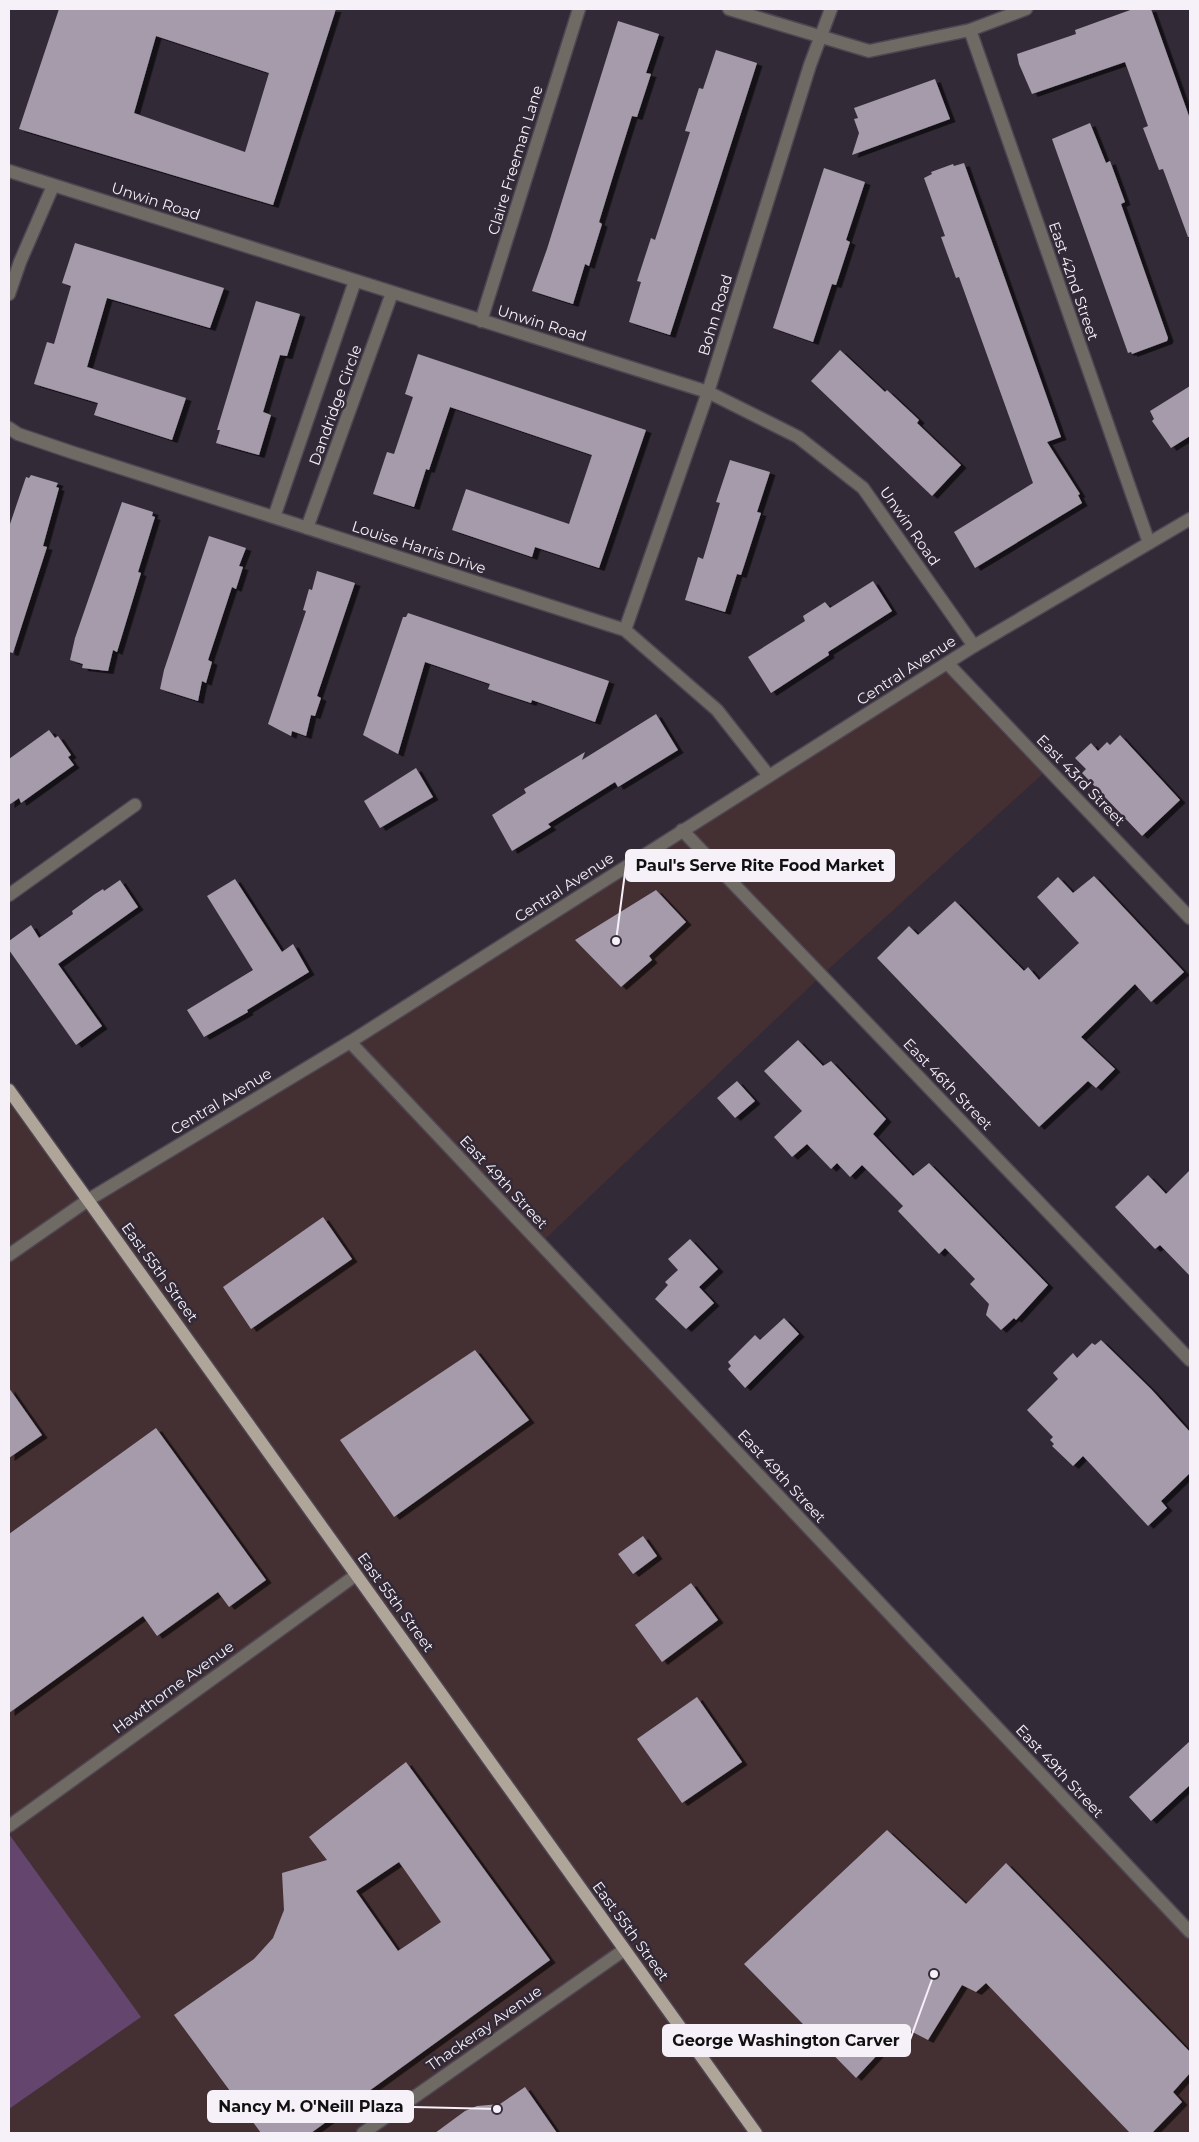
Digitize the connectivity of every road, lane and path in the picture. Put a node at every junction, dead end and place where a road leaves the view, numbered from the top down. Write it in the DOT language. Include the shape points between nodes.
graph roads {
  1 [pos="579,9"];
  2 [pos="729,9"];
  3 [pos="831,9"];
  4 [pos="1026,9"];
  5 [pos="970,30"];
  6 [pos="822,38"];
  7 [pos="9,171"];
  8 [pos="53,186"];
  9 [pos="355,281"];
  10 [pos="392,293"];
  11 [pos="9,294"];
  12 [pos="481,321"];
  13 [pos="708,392"];
  14 [pos="9,428"];
  15 [pos="274,517"];
  16 [pos="1190,519"];
  17 [pos="308,528"];
  18 [pos="1149,543"];
  19 [pos="625,630"];
  20 [pos="974,646"];
  21 [pos="948,664"];
  22 [pos="770,776"];
  23 [pos="135,804"];
  24 [pos="682,830"];
  25 [pos="9,895"];
  26 [pos="1190,918"];
  27 [pos="350,1042"];
  28 [pos="9,1090"];
  29 [pos="88,1200"];
  30 [pos="9,1255"];
  31 [pos="1190,1360"];
  32 [pos="356,1575"];
  33 [pos="9,1826"];
  34 [pos="1190,1932"];
  35 [pos="624,1950"];
  36 [pos="363,2133"];
  37 [pos="756,2133"];
  1 -- 12 [label="street, Claire Freeman Lane"];
  2 -- 6 [label="street"];
  3 -- 6 [label="street, Bohn Road"];
  4 -- 5 [label="street"];
  5 -- 6 [label="street" via="869,51"];
  5 -- 18 [label="street, East 42nd Street"];
  6 -- 13 [label="street, Bohn Road" via="810,65"];
  7 -- 8 [label="street, Unwin Road"];
  8 -- 9 [label="street, Unwin Road"];
  8 -- 11 [label="street"];
  9 -- 10 [label="street, Unwin Road"];
  9 -- 15 [label="street, Dandridge Circle"];
  10 -- 12 [label="street, Unwin Road"];
  10 -- 17 [label="street, Dandridge Circle"];
  12 -- 13 [label="street, Unwin Road"];
  13 -- 19 [label="street, Bohn Road"];
  13 -- 20 [label="street, Unwin Road" via="798,437 864,488"];
  14 -- 15 [label="street, Louise Harris Drive" via="27,437"];
  15 -- 17 [label="street, Louise Harris Drive"];
  16 -- 18 [label="street, Central Avenue"];
  17 -- 19 [label="street, Louise Harris Drive"];
  18 -- 20 [label="street, Central Avenue"];
  19 -- 22 [label="street, Louise Harris Drive" via="717,710"];
  20 -- 21 [label="street, Central Avenue"];
  21 -- 22 [label="street, Central Avenue"];
  21 -- 26 [label="street, East 43rd Street"];
  22 -- 24 [label="street, Central Avenue"];
  23 -- 25 [label="street"];
  24 -- 27 [label="street, Central Avenue"];
  24 -- 31 [label="street, East 46th Street"];
  27 -- 29 [label="street, Central Avenue"];
  27 -- 34 [label="street, East 49th Street"];
  28 -- 29 [label="main road, East 55th Street"];
  29 -- 30 [label="street, Central Avenue"];
  29 -- 32 [label="main road, East 55th Street"];
  32 -- 33 [label="street, Hawthorne Avenue"];
  32 -- 35 [label="main road, East 55th Street"];
  35 -- 36 [label="street, Thackeray Avenue"];
  35 -- 37 [label="main road, East 55th Street"];
}
